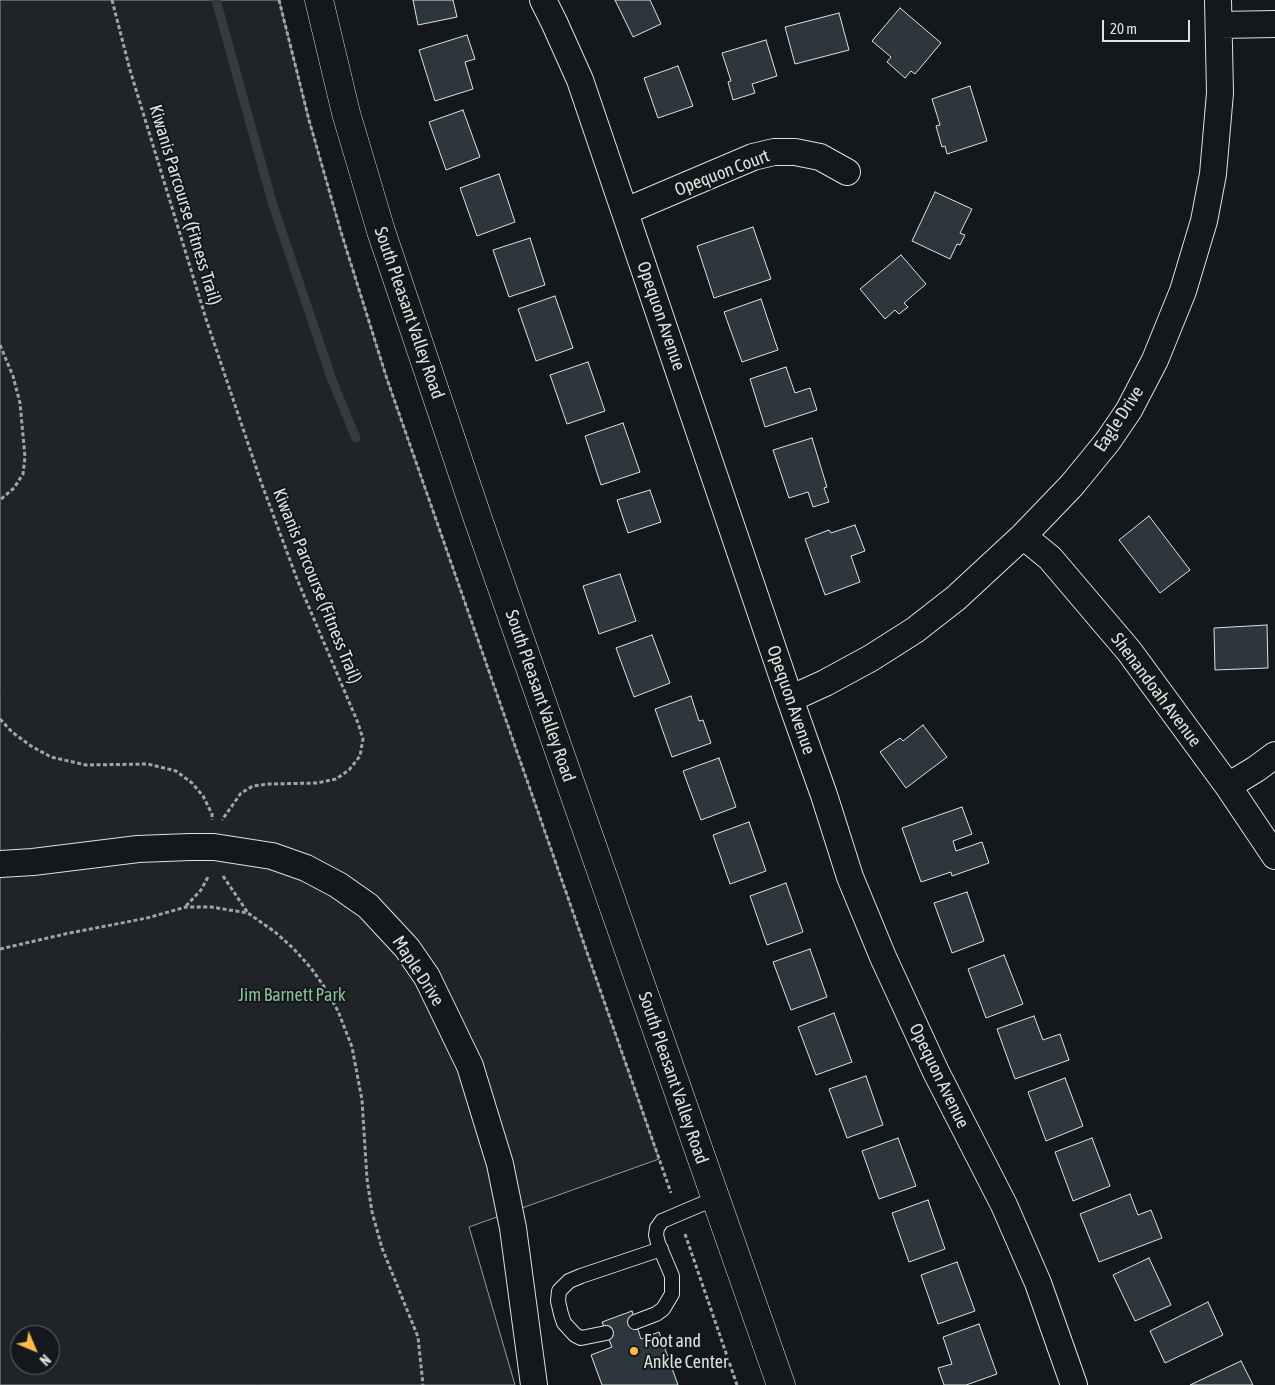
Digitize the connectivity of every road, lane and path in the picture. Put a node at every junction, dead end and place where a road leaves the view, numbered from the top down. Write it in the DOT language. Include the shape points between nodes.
graph roads {
  1 [pos="112,0"];
  2 [pos="279,0"];
  3 [pos="319,0"];
  4 [pos="543,0"];
  5 [pos="1219,12"];
  6 [pos="1275,24"];
  7 [pos="848,172"];
  8 [pos="626,211"];
  9 [pos="0,345"];
  10 [pos="0,500"];
  11 [pos="1023,536"];
  12 [pos="790,699"];
  13 [pos="0,719"];
  14 [pos="1275,755"];
  15 [pos="1228,786"];
  16 [pos="212,824"];
  17 [pos="218,826"];
  18 [pos="1275,856"];
  19 [pos="0,864"];
  20 [pos="218,869"];
  21 [pos="211,870"];
  22 [pos="186,907"];
  23 [pos="248,913"];
  24 [pos="0,949"];
  25 [pos="716,1198"];
  26 [pos="678,1213"];
  27 [pos="660,1249"];
  28 [pos="635,1322"];
  29 [pos="606,1333"];
  30 [pos="423,1385"];
  31 [pos="534,1385"];
  32 [pos="738,1385"];
  33 [pos="781,1385"];
  34 [pos="1074,1385"];
  1 -- 17 [label="path, Kiwanis Parcourse (Fitness Trail)" via="200,301 261,482 363,739 360,756 336,780 253,786 241,794"];
  2 -- 26 [label="path" via="309,120 387,379"];
  3 -- 25 [label="main road, South Pleasant Valley Road" via="346,113 381,231 479,522"];
  4 -- 8 [label="street, Opequon Avenue" via="580,80"];
  5 -- 6 [label="street"];
  5 -- 11 [label="street, Eagle Drive" via="1220,93 1213,174 1204,221 1183,292 1155,360 1129,410 1072,486"];
  7 -- 8 [label="street, Opequon Court" via="820,157 774,152 753,157"];
  8 -- 12 [label="street, Opequon Avenue"];
  9 -- 10 [label="path" via="20,404 25,457 23,474 14,488"];
  11 -- 12 [label="street, Eagle Drive" via="956,598 915,630 871,658"];
  11 -- 15 [label="street, Shenandoah Avenue" via="1050,558 1129,651"];
  12 -- 34 [label="street, Opequon Avenue" via="853,886 936,1072 1004,1205 1038,1283"];
  13 -- 16 [label="path" via="12,732 51,757 86,765 148,764 176,771 203,796 212,814"];
  14 -- 15 [label="street"];
  15 -- 18 [label="street, Shenandoah Avenue"];
  19 -- 31 [label="street, Maple Drive" via="138,850 214,848 272,856 306,868 338,885 374,912 407,948 427,977 470,1066 500,1164 510,1210"];
  20 -- 23 [label="path"];
  21 -- 22 [label="path" via="201,890"];
  22 -- 23 [label="path"];
  22 -- 24 [label="path"];
  23 -- 30 [label="path" via="275,932 311,968 338,1011 352,1047 362,1100 372,1212 382,1248 418,1337"];
  25 -- 26 [label="lane"];
  25 -- 33 [label="main road, South Pleasant Valley Road"];
  26 -- 27 [label="lane" via="662,1221 657,1228"];
  26 -- 32 [label="path"];
  27 -- 28 [label="lane" via="672,1276 672,1294 663,1309"];
  27 -- 29 [label="lane" via="581,1276 569,1281 559,1291 558,1302 564,1323 574,1336 581,1338"];
}
